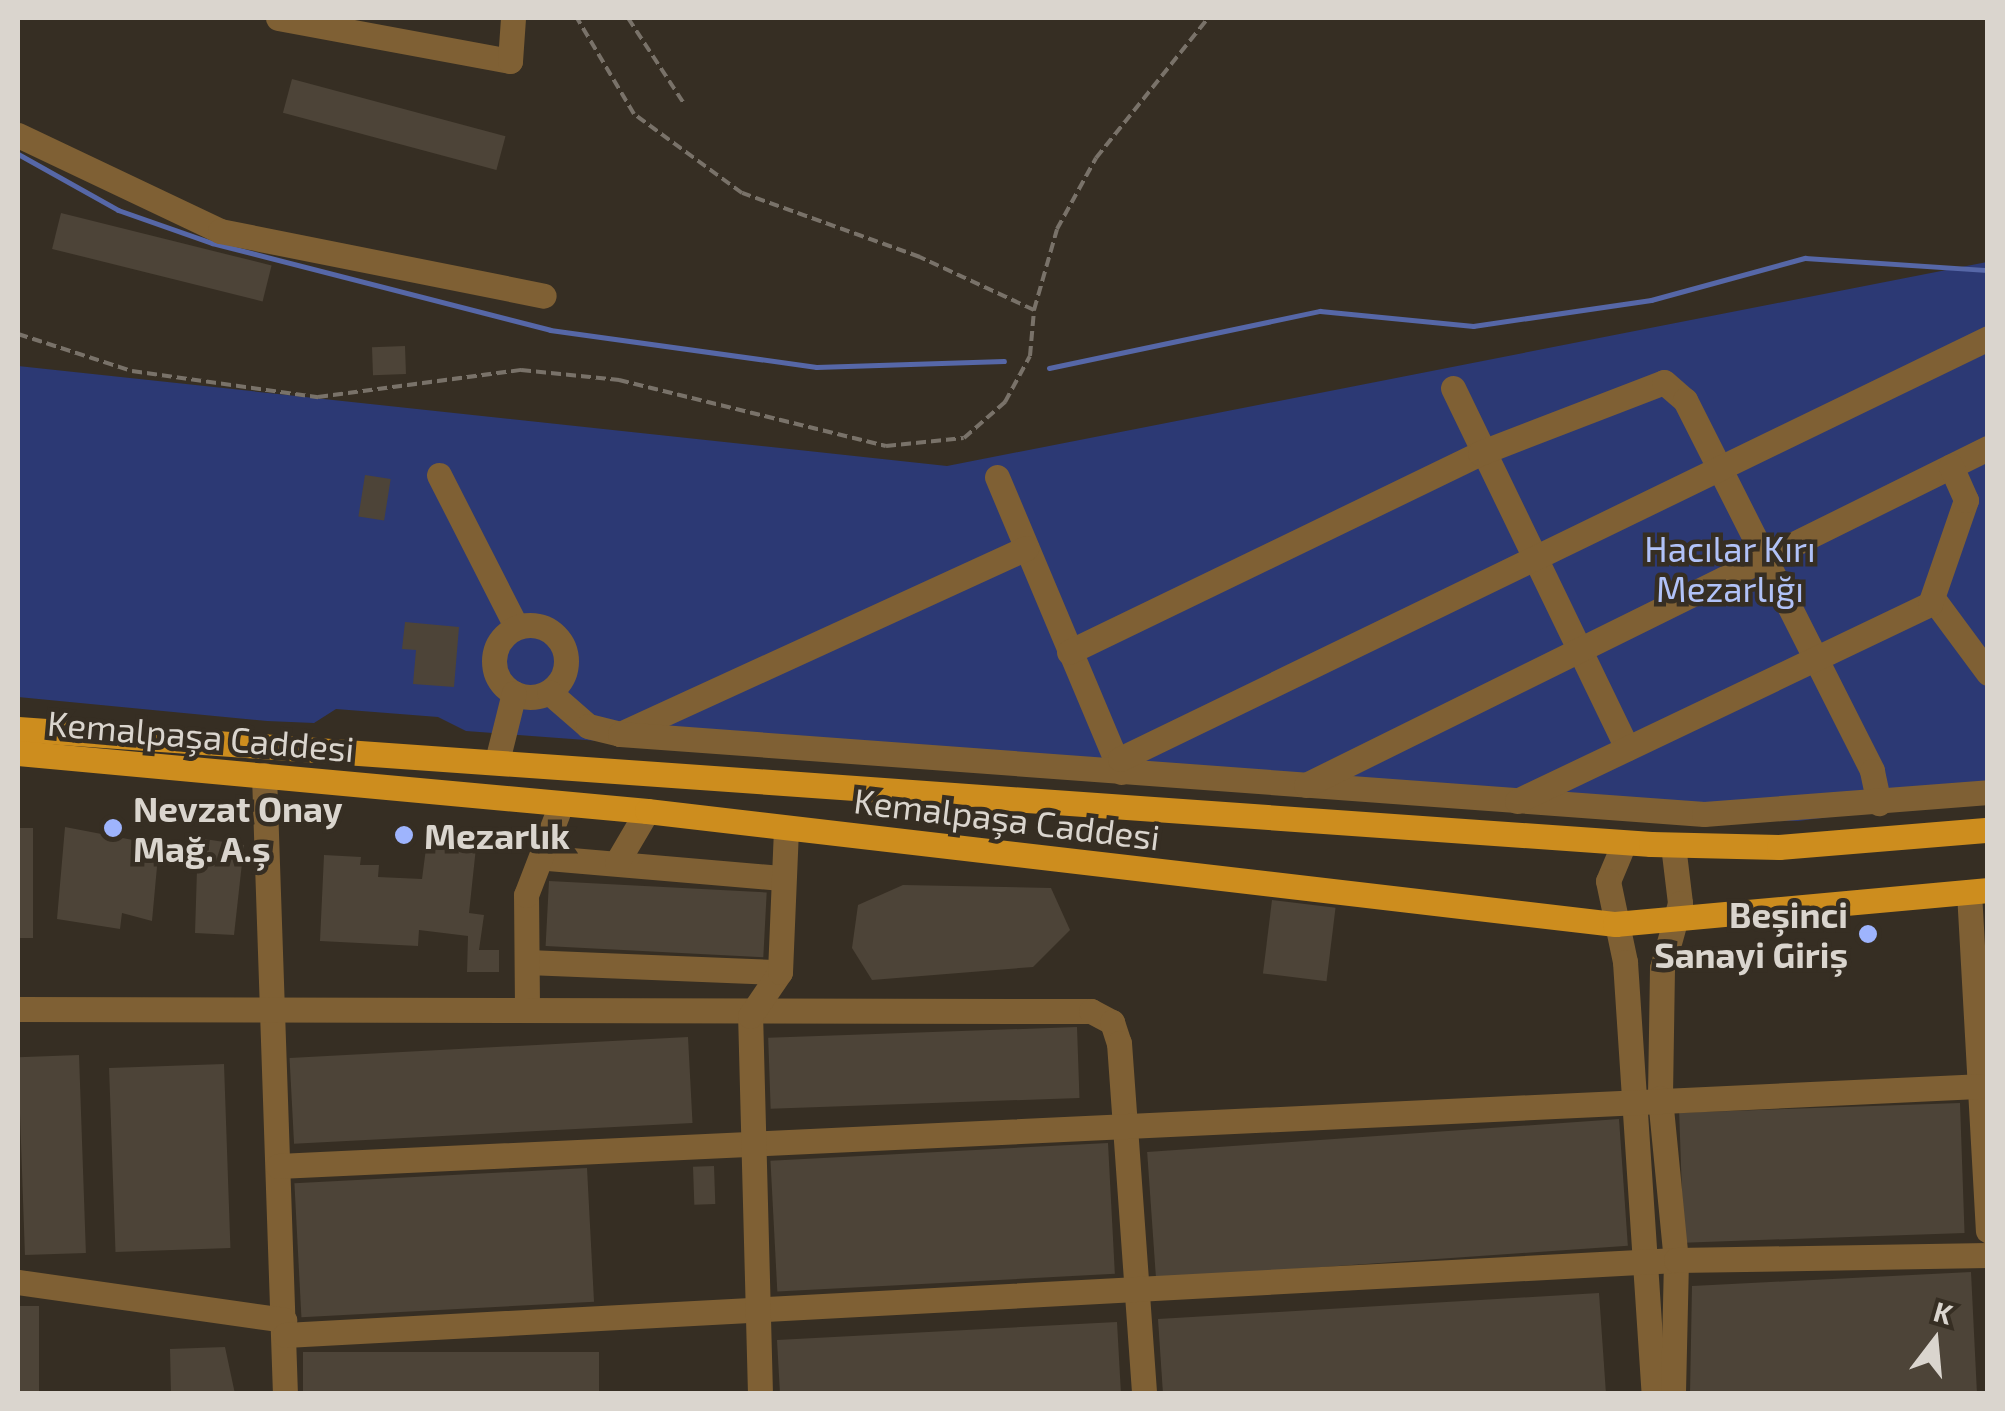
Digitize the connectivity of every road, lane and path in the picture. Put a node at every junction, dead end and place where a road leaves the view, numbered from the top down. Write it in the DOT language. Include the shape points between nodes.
graph roads {
  1 [pos="278,18"];
  2 [pos="514,18"];
  3 [pos="577,18"];
  4 [pos="628,18"];
  5 [pos="1208,18"];
  6 [pos="371,26"];
  7 [pos="685,105"];
  8 [pos="18,135"];
  9 [pos="544,296"];
  10 [pos="1034,310"];
  11 [pos="18,334"];
  12 [pos="1988,338"];
  13 [pos="1453,388"];
  14 [pos="1988,448"];
  15 [pos="1486,454"];
  16 [pos="1951,466"];
  17 [pos="1719,468"];
  18 [pos="439,475"];
  19 [pos="997,476"];
  20 [pos="1977,501"];
  21 [pos="1026,548"];
  22 [pos="1536,556"];
  23 [pos="1764,558"];
  24 [pos="1934,600"];
  25 [pos="516,626"];
  26 [pos="1582,649"];
  27 [pos="1069,652"];
  28 [pos="1816,660"];
  29 [pos="1988,673"];
  30 [pos="549,692"];
  31 [pos="514,694"];
  32 [pos="18,729"];
  33 [pos="620,734"];
  34 [pos="1627,748"];
  35 [pos="18,754"];
  36 [pos="497,761"];
  37 [pos="1120,766"];
  38 [pos="264,775"];
  39 [pos="1306,785"];
  40 [pos="1988,792"];
  41 [pos="1516,801"];
  42 [pos="1879,802"];
  43 [pos="560,807"];
  44 [pos="648,811"];
  45 [pos="786,828"];
  46 [pos="1988,830"];
  47 [pos="1624,842"];
  48 [pos="1673,845"];
  49 [pos="548,858"];
  50 [pos="618,862"];
  51 [pos="781,878"];
  52 [pos="1978,891"];
  53 [pos="1615,924"];
  54 [pos="1675,925"];
  55 [pos="526,962"];
  56 [pos="780,972"];
  57 [pos="273,1006"];
  58 [pos="527,1008"];
  59 [pos="18,1009"];
  60 [pos="750,1016"];
  61 [pos="1978,1086"];
  62 [pos="1647,1098"];
  63 [pos="1985,1122"];
  64 [pos="1127,1124"];
  65 [pos="748,1144"];
  66 [pos="278,1166"];
  67 [pos="1988,1230"];
  68 [pos="1988,1255"];
  69 [pos="1676,1260"];
  70 [pos="1650,1261"];
  71 [pos="18,1282"];
  72 [pos="1137,1288"];
  73 [pos="758,1305"];
  74 [pos="285,1327"];
  75 [pos="286,1394"];
  76 [pos="760,1394"];
  77 [pos="1144,1394"];
  78 [pos="1654,1394"];
  79 [pos="1673,1394"];
  1 -- 6 [label="street"];
  2 -- 6 [label="street" via="510,61"];
  3 -- 10 [label="path" via="634,114 714,175"];
  4 -- 7 [label="path"];
  5 -- 10 [label="path" via="1096,158 1057,229"];
  8 -- 9 [label="street" via="220,231"];
  10 -- 11 [label="path" via="1030,356 1006,402 964,438 886,446 619,380 521,370 318,397 132,371"];
  12 -- 17 [label="street"];
  13 -- 15 [label="street"];
  14 -- 16 [label="street"];
  15 -- 17 [label="street" via="1658,381 1684,400"];
  15 -- 22 [label="street"];
  15 -- 27 [label="street"];
  16 -- 20 [label="street"];
  16 -- 23 [label="street"];
  17 -- 22 [label="street"];
  17 -- 23 [label="street"];
  18 -- 25 [label="street"];
  19 -- 21 [label="street"];
  20 -- 24 [label="street"];
  21 -- 27 [label="street"];
  21 -- 33 [label="street"];
  22 -- 26 [label="street"];
  22 -- 37 [label="street"];
  23 -- 26 [label="street"];
  23 -- 28 [label="street"];
  24 -- 28 [label="street"];
  24 -- 29 [label="street"];
  25 -- 30 [label="street" via="551,630 565,650 564,674"];
  25 -- 31 [label="street" via="494,653 497,677"];
  26 -- 34 [label="street"];
  26 -- 39 [label="street"];
  27 -- 37 [label="street"];
  28 -- 34 [label="street"];
  28 -- 42 [label="street"];
  30 -- 31 [label="street"];
  30 -- 33 [label="street" via="588,726"];
  31 -- 36 [label="street"];
  32 -- 36 [label="main road, Kemalpaşa Caddesi"];
  33 -- 37 [label="street"];
  34 -- 41 [label="street"];
  35 -- 38 [label="main road, Kemalpaşa Caddesi"];
  36 -- 47 [label="main road, Kemalpaşa Caddesi"];
  37 -- 39 [label="street"];
  38 -- 43 [label="main road, Kemalpaşa Caddesi"];
  38 -- 57 [label="street"];
  39 -- 41 [label="street"];
  40 -- 42 [label="street"];
  41 -- 42 [label="street" via="1744,814"];
  43 -- 44 [label="main road, Kemalpaşa Caddesi"];
  43 -- 49 [label="street"];
  44 -- 45 [label="main road, Kemalpaşa Caddesi"];
  44 -- 50 [label="street"];
  45 -- 51 [label="street"];
  45 -- 53 [label="main road, Kemalpaşa Caddesi"];
  46 -- 48 [label="main road, Kemalpaşa Caddesi"];
  47 -- 48 [label="main road, Kemalpaşa Caddesi"];
  47 -- 53 [label="street" via="1610,863"];
  48 -- 54 [label="street"];
  49 -- 50 [label="street"];
  49 -- 55 [label="street" via="526,895"];
  50 -- 51 [label="street"];
  51 -- 56 [label="street"];
  52 -- 54 [label="main road, Kemalpaşa Caddesi"];
  52 -- 61 [label="street"];
  53 -- 54 [label="main road, Kemalpaşa Caddesi"];
  53 -- 62 [label="street"];
  54 -- 62 [label="street" via="1662,968"];
  55 -- 56 [label="street"];
  55 -- 58 [label="street"];
  56 -- 60 [label="street"];
  57 -- 58 [label="street"];
  57 -- 59 [label="street"];
  57 -- 66 [label="street"];
  58 -- 60 [label="street"];
  60 -- 64 [label="street" via="1091,1012 1112,1022"];
  60 -- 65 [label="street"];
  61 -- 62 [label="street"];
  61 -- 63 [label="street"];
  62 -- 64 [label="street"];
  62 -- 69 [label="street"];
  62 -- 70 [label="street"];
  63 -- 67 [label="street"];
  64 -- 65 [label="street"];
  64 -- 72 [label="street"];
  65 -- 66 [label="street"];
  65 -- 73 [label="street"];
  66 -- 74 [label="street"];
  68 -- 69 [label="street"];
  69 -- 70 [label="street"];
  69 -- 79 [label="street"];
  70 -- 72 [label="street"];
  70 -- 78 [label="street"];
  71 -- 74 [label="street"];
  72 -- 73 [label="street"];
  72 -- 77 [label="street"];
  73 -- 74 [label="street"];
  73 -- 76 [label="street"];
  74 -- 75 [label="street"];
}
